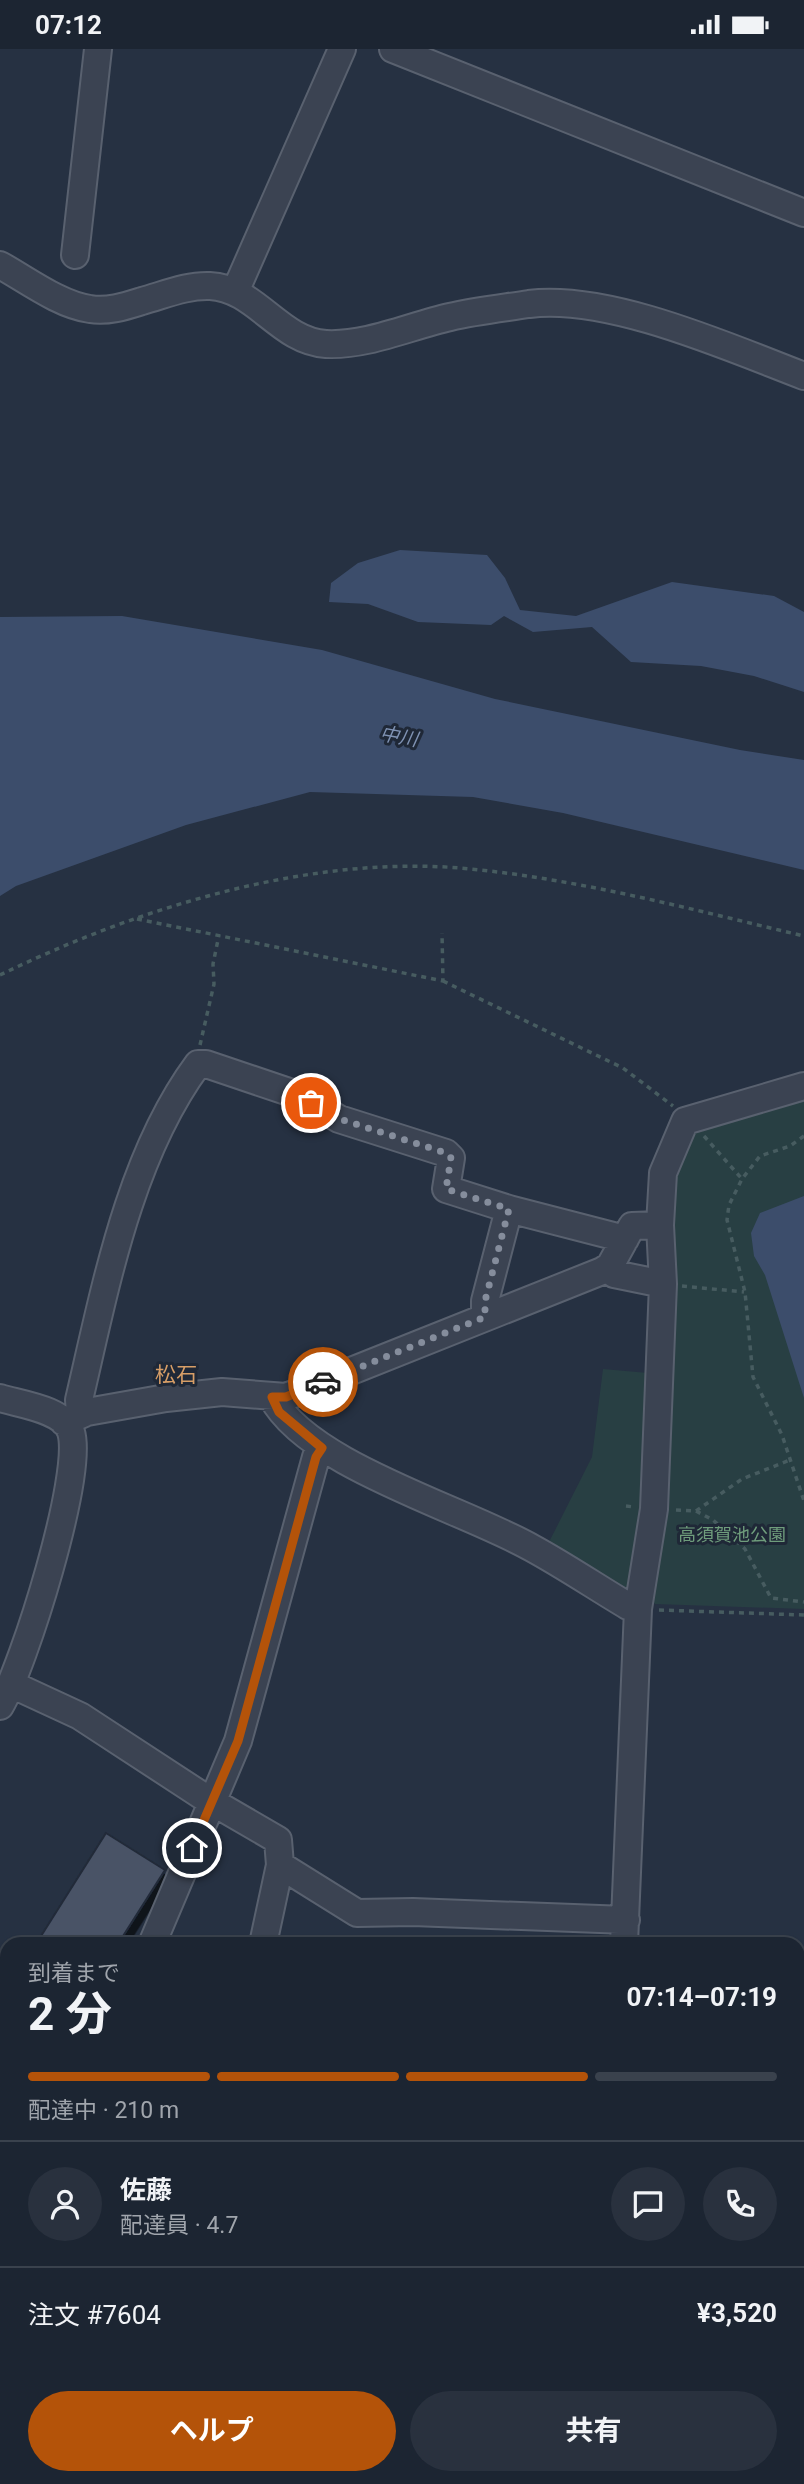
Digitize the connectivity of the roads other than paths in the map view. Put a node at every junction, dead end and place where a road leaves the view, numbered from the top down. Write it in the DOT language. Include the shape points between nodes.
graph roads {
  1 [pos="98,49"];
  2 [pos="342,49"];
  3 [pos="393,49"];
  4 [pos="804,213"];
  5 [pos="75,255"];
  6 [pos="0,265"];
  7 [pos="235,292"];
  8 [pos="804,376"];
  9 [pos="804,1086"];
  10 [pos="509,1209"];
  11 [pos="660,1225"];
  12 [pos="625,1239"];
  13 [pos="607,1268"];
  14 [pos="663,1284"];
  15 [pos="485,1317"];
  16 [pos="272,1397"];
  17 [pos="0,1398"];
  18 [pos="72,1418"];
  19 [pos="322,1448"];
  20 [pos="638,1609"];
  21 [pos="6,1695"];
  22 [pos="212,1800"];
  23 [pos="280,1865"];
  24 [pos="625,1932"];
  25 [pos="155,1937"];
  26 [pos="265,1937"];
  1 -- 5 [label="street"];
  2 -- 7 [label="street"];
  3 -- 4 [label="street"];
  6 -- 7 [label="street" via="93,310 119,308 189,288 210,286"];
  7 -- 8 [label="street" via="284,329 323,344 359,340 452,316 558,302 618,312"];
  9 -- 11 [label="street" via="690,1124 663,1174"];
  10 -- 12 [label="street"];
  10 -- 15 [label="street"];
  10 -- 18 [label="street" via="446,1189 451,1158 446,1153 340,1119 299,1095 198,1064 172,1104 129,1204"];
  11 -- 12 [label="street" via="632,1226"];
  11 -- 14 [label="street"];
  12 -- 13 [label="street"];
  13 -- 14 [label="street" via="614,1274"];
  13 -- 15 [label="street"];
  14 -- 20 [label="street" via="654,1509"];
  15 -- 16 [label="street" via="286,1397"];
  16 -- 18 [label="street" via="222,1392"];
  16 -- 19 [label="street" via="279,1412"];
  17 -- 18 [label="street"];
  18 -- 21 [label="street" via="61,1525"];
  19 -- 20 [label="street" via="533,1548"];
  19 -- 22 [label="street" via="238,1741"];
  20 -- 24 [label="street"];
  21 -- 22 [label="street" via="80,1716"];
  22 -- 23 [label="street" via="278,1840"];
  22 -- 25 [label="street"];
  23 -- 24 [label="street" via="357,1913 413,1912"];
  23 -- 26 [label="street"];
}
